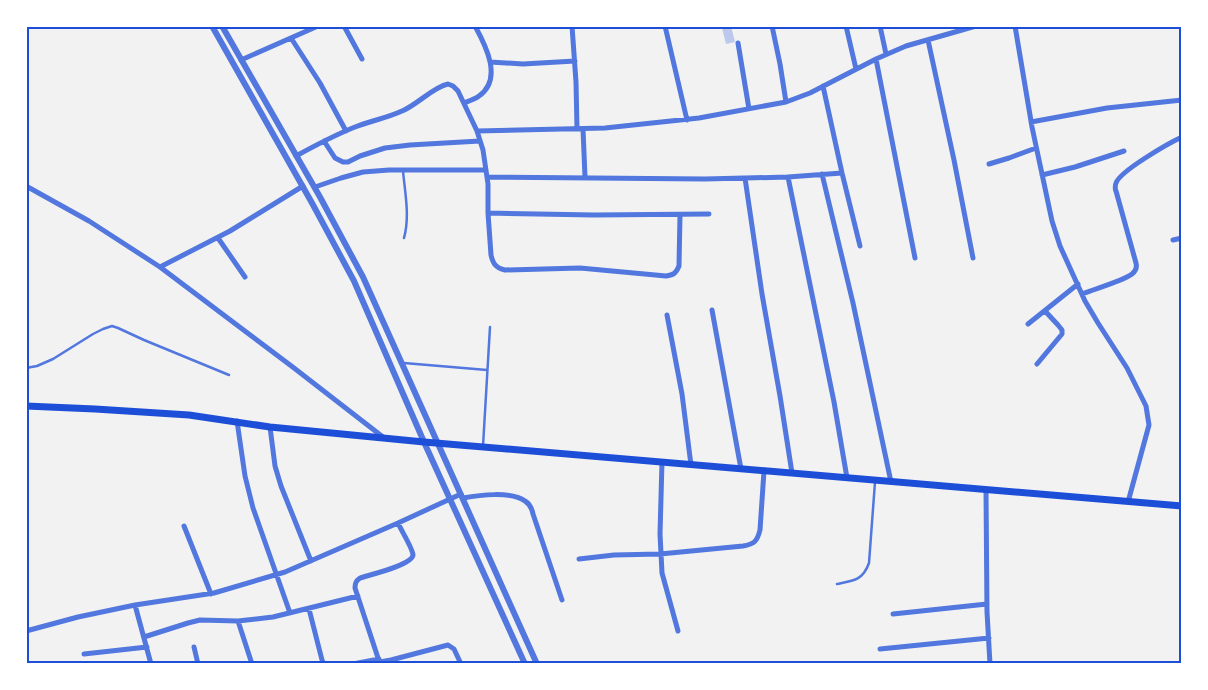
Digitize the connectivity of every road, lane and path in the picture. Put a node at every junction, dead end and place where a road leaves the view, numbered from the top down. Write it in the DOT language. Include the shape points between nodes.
graph roads {
  1 [pos="212,26"];
  2 [pos="222,26"];
  3 [pos="318,26"];
  4 [pos="344,26"];
  5 [pos="475,26"];
  6 [pos="572,26"];
  7 [pos="665,26"];
  8 [pos="772,26"];
  9 [pos="846,26"];
  10 [pos="880,26"];
  11 [pos="976,26"];
  12 [pos="1015,26"];
  13 [pos="291,38"];
  14 [pos="928,40"];
  15 [pos="738,44"];
  16 [pos="886,54"];
  17 [pos="362,59"];
  18 [pos="876,59"];
  19 [pos="241,60"];
  20 [pos="575,61"];
  21 [pos="490,62"];
  22 [pos="856,69"];
  23 [pos="822,86"];
  24 [pos="1182,100"];
  25 [pos="786,102"];
  26 [pos="464,104"];
  27 [pos="749,109"];
  28 [pos="687,120"];
  29 [pos="1031,122"];
  30 [pos="580,129"];
  31 [pos="346,131"];
  32 [pos="477,131"];
  33 [pos="1182,137"];
  34 [pos="324,141"];
  35 [pos="480,141"];
  36 [pos="1036,148"];
  37 [pos="1124,151"];
  38 [pos="296,156"];
  39 [pos="989,164"];
  40 [pos="403,170"];
  41 [pos="486,170"];
  42 [pos="842,173"];
  43 [pos="822,174"];
  44 [pos="1042,175"];
  45 [pos="487,177"];
  46 [pos="585,177"];
  47 [pos="788,177"];
  48 [pos="744,178"];
  49 [pos="26,186"];
  50 [pos="302,186"];
  51 [pos="315,188"];
  52 [pos="488,213"];
  53 [pos="708,214"];
  54 [pos="680,215"];
  55 [pos="218,238"];
  56 [pos="404,238"];
  57 [pos="1182,238"];
  58 [pos="1173,240"];
  59 [pos="860,246"];
  60 [pos="915,258"];
  61 [pos="973,258"];
  62 [pos="160,267"];
  63 [pos="245,277"];
  64 [pos="1078,284"];
  65 [pos="1082,294"];
  66 [pos="712,310"];
  67 [pos="1045,311"];
  68 [pos="667,315"];
  69 [pos="1028,324"];
  70 [pos="490,327"];
  71 [pos="401,362"];
  72 [pos="1037,364"];
  73 [pos="26,368"];
  74 [pos="487,370"];
  75 [pos="229,375"];
  76 [pos="26,406"];
  77 [pos="237,422"];
  78 [pos="270,427"];
  79 [pos="383,438"];
  80 [pos="424,442"];
  81 [pos="438,443"];
  82 [pos="483,447"];
  83 [pos="662,462"];
  84 [pos="691,465"];
  85 [pos="741,469"];
  86 [pos="764,471"];
  87 [pos="792,473"];
  88 [pos="848,478"];
  89 [pos="875,480"];
  90 [pos="891,482"];
  91 [pos="986,490"];
  92 [pos="462,496"];
  93 [pos="450,499"];
  94 [pos="1128,502"];
  95 [pos="1182,506"];
  96 [pos="398,523"];
  97 [pos="184,526"];
  98 [pos="660,554"];
  99 [pos="579,559"];
  100 [pos="310,561"];
  101 [pos="276,574"];
  102 [pos="837,584"];
  103 [pos="211,594"];
  104 [pos="358,596"];
  105 [pos="562,600"];
  106 [pos="987,604"];
  107 [pos="134,605"];
  108 [pos="309,609"];
  109 [pos="290,613"];
  110 [pos="893,614"];
  111 [pos="238,621"];
  112 [pos="26,631"];
  113 [pos="678,631"];
  114 [pos="144,637"];
  115 [pos="989,638"];
  116 [pos="146,647"];
  117 [pos="194,647"];
  118 [pos="880,649"];
  119 [pos="84,654"];
  120 [pos="379,661"];
  121 [pos="151,664"];
  122 [pos="198,664"];
  123 [pos="252,664"];
  124 [pos="324,664"];
  125 [pos="353,664"];
  126 [pos="461,664"];
  127 [pos="526,664"];
  128 [pos="537,664"];
  129 [pos="990,664"];
  1 -- 50 [label="street"];
  2 -- 19 [label="street"];
  3 -- 13 [label="street"];
  4 -- 17 [label="street"];
  5 -- 21 [label="street"];
  6 -- 20 [label="street"];
  7 -- 28 [label="street"];
  8 -- 25 [label="street"];
  9 -- 22 [label="street"];
  10 -- 16 [label="street"];
  11 -- 14 [label="street"];
  12 -- 29 [label="street"];
  13 -- 19 [label="street"];
  13 -- 31 [label="street"];
  14 -- 16 [label="street"];
  14 -- 61 [label="street"];
  15 -- 27 [label="street"];
  16 -- 18 [label="street"];
  18 -- 22 [label="street"];
  18 -- 60 [label="street"];
  19 -- 38 [label="street"];
  20 -- 21 [label="street"];
  20 -- 30 [label="street"];
  21 -- 26 [label="street" via="488,86 478,97"];
  22 -- 23 [label="street"];
  23 -- 25 [label="street"];
  23 -- 42 [label="street"];
  24 -- 29 [label="street" via="1107,108"];
  25 -- 27 [label="street"];
  26 -- 31 [label="street" via="458,91 448,84 402,112"];
  26 -- 32 [label="street"];
  27 -- 28 [label="street"];
  28 -- 30 [label="street"];
  29 -- 36 [label="street"];
  30 -- 32 [label="street"];
  30 -- 46 [label="street"];
  31 -- 34 [label="street"];
  32 -- 35 [label="street"];
  33 -- 65 [label="street" via="1137,164 1116,183 1136,270"];
  34 -- 35 [label="street" via="336,158 348,162 385,148"];
  34 -- 38 [label="street"];
  35 -- 41 [label="street"];
  36 -- 39 [label="street"];
  36 -- 44 [label="street"];
  37 -- 44 [label="street" via="1075,168"];
  38 -- 51 [label="street"];
  40 -- 41 [label="street"];
  40 -- 51 [label="street" via="363,172"];
  40 -- 56 [label="lane" via="407,217"];
  41 -- 45 [label="street"];
  42 -- 43 [label="street"];
  42 -- 59 [label="street"];
  43 -- 47 [label="street"];
  43 -- 90 [label="street"];
  44 -- 64 [label="street" via="1052,222"];
  45 -- 46 [label="street"];
  45 -- 52 [label="street"];
  46 -- 48 [label="street"];
  47 -- 48 [label="street"];
  47 -- 88 [label="street"];
  48 -- 87 [label="street"];
  49 -- 62 [label="street" via="89,221"];
  50 -- 55 [label="street"];
  50 -- 80 [label="street" via="354,281"];
  51 -- 71 [label="street" via="363,277"];
  52 -- 54 [label="street"];
  52 -- 54 [label="street" via="492,262 499,269 580,268 666,276 673,275 679,266"];
  53 -- 54 [label="street"];
  55 -- 62 [label="street"];
  55 -- 63 [label="street"];
  57 -- 58 [label="street"];
  62 -- 79 [label="street"];
  64 -- 65 [label="street"];
  64 -- 67 [label="street"];
  65 -- 94 [label="street" via="1146,406 1149,426"];
  66 -- 85 [label="street"];
  67 -- 69 [label="street"];
  67 -- 72 [label="street" via="1062,334"];
  68 -- 84 [label="street"];
  70 -- 74 [label="lane"];
  71 -- 74 [label="lane"];
  71 -- 81 [label="street"];
  73 -- 75 [label="lane" via="53,359 112,326"];
  74 -- 82 [label="lane"];
  76 -- 77 [label="main road" via="189,415"];
  77 -- 78 [label="main road"];
  77 -- 101 [label="street" via="253,508"];
  78 -- 79 [label="main road"];
  78 -- 100 [label="street" via="275,466"];
  79 -- 80 [label="main road"];
  80 -- 81 [label="main road"];
  80 -- 93 [label="street"];
  81 -- 82 [label="main road"];
  81 -- 92 [label="street"];
  82 -- 83 [label="main road"];
  83 -- 84 [label="main road"];
  83 -- 98 [label="street"];
  84 -- 85 [label="main road"];
  85 -- 86 [label="main road"];
  86 -- 87 [label="main road"];
  86 -- 98 [label="street" via="760,530 754,543"];
  87 -- 88 [label="main road"];
  88 -- 89 [label="main road"];
  89 -- 90 [label="main road"];
  89 -- 102 [label="lane" via="869,563 863,576"];
  90 -- 91 [label="main road"];
  91 -- 94 [label="main road"];
  91 -- 106 [label="street"];
  92 -- 93 [label="street"];
  92 -- 105 [label="street" via="492,494 527,502"];
  92 -- 128 [label="street"];
  93 -- 96 [label="street"];
  93 -- 127 [label="street"];
  94 -- 95 [label="main road"];
  96 -- 100 [label="street"];
  96 -- 104 [label="street" via="413,555 403,564 360,578 355,584"];
  97 -- 103 [label="street"];
  98 -- 99 [label="street"];
  98 -- 113 [label="street" via="664,585"];
  100 -- 101 [label="street"];
  101 -- 103 [label="street"];
  101 -- 109 [label="street"];
  103 -- 107 [label="street"];
  104 -- 108 [label="street"];
  104 -- 120 [label="street"];
  106 -- 110 [label="street"];
  106 -- 115 [label="street"];
  107 -- 112 [label="street"];
  107 -- 114 [label="street"];
  108 -- 109 [label="street"];
  108 -- 124 [label="street"];
  109 -- 111 [label="street"];
  111 -- 114 [label="street" via="200,620"];
  111 -- 123 [label="street"];
  114 -- 116 [label="street"];
  115 -- 118 [label="street"];
  115 -- 129 [label="street"];
  116 -- 119 [label="street"];
  116 -- 121 [label="street"];
  117 -- 122 [label="street"];
  120 -- 125 [label="street"];
  120 -- 126 [label="street" via="448,645 454,649"];
}
